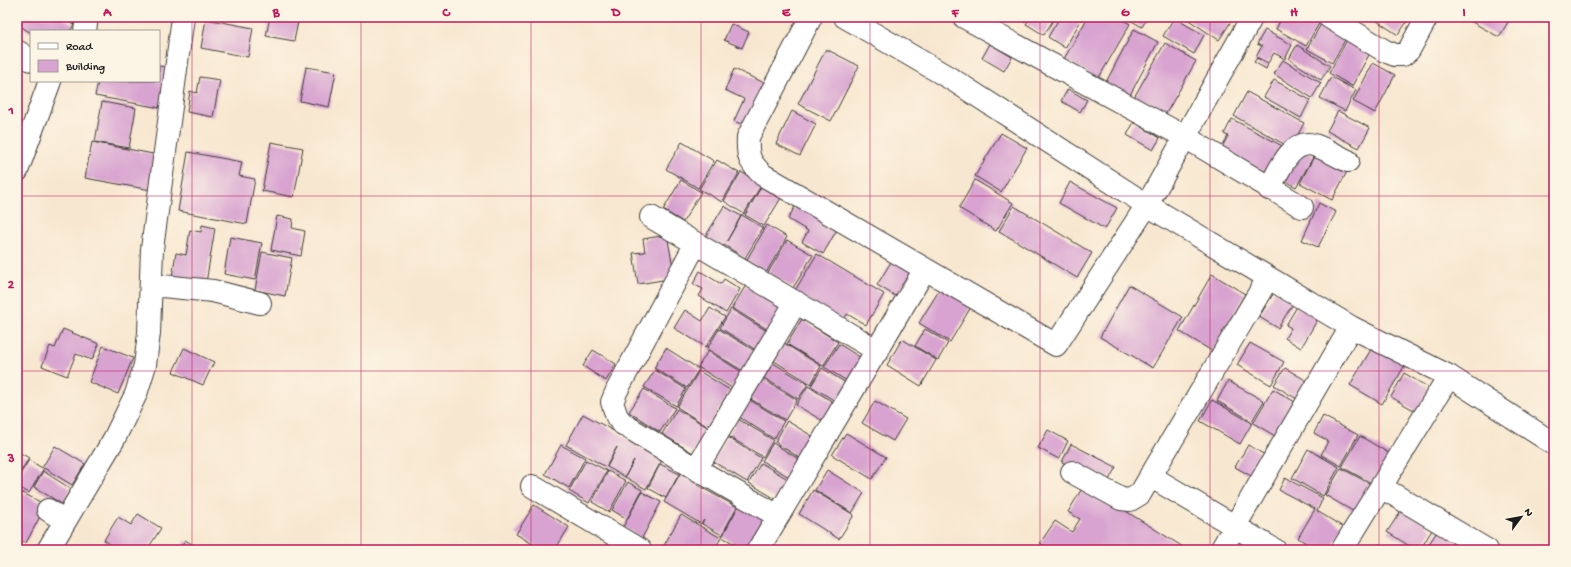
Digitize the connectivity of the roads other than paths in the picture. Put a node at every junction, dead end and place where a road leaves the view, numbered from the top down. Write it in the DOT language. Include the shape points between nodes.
graph roads {
  1 [pos="87,17"];
  2 [pos="183,17"];
  3 [pos="812,17"];
  4 [pos="844,17"];
  5 [pos="964,17"];
  6 [pos="1252,17"];
  7 [pos="1329,17"];
  8 [pos="1426,17"];
  9 [pos="85,30"];
  10 [pos="17,51"];
  11 [pos="30,59"];
  12 [pos="50,82"];
  13 [pos="1185,137"];
  14 [pos="1348,161"];
  15 [pos="17,171"];
  16 [pos="1269,189"];
  17 [pos="1147,206"];
  18 [pos="1302,207"];
  19 [pos="652,217"];
  20 [pos="696,243"];
  21 [pos="925,269"];
  22 [pos="1268,278"];
  23 [pos="152,285"];
  24 [pos="796,302"];
  25 [pos="260,303"];
  26 [pos="1351,327"];
  27 [pos="878,351"];
  28 [pos="1449,376"];
  29 [pos="1554,444"];
  30 [pos="696,469"];
  31 [pos="1072,472"];
  32 [pos="1150,476"];
  33 [pos="532,486"];
  34 [pos="1381,487"];
  35 [pos="778,516"];
  36 [pos="1236,527"];
  37 [pos="55,548"];
  38 [pos="640,550"];
  39 [pos="758,550"];
  40 [pos="1221,550"];
  41 [pos="1275,550"];
  42 [pos="1342,550"];
  43 [pos="1488,550"];
  1 -- 9 [label="street"];
  2 -- 23 [label="street" via="152,249"];
  3 -- 21 [label="street" via="748,137 748,152 753,165 763,175"];
  4 -- 17 [label="street" via="953,80"];
  5 -- 13 [label="street"];
  6 -- 13 [label="street"];
  7 -- 8 [label="street" via="1395,55 1403,55 1409,50"];
  10 -- 11 [label="street"];
  12 -- 15 [label="street"];
  13 -- 16 [label="street"];
  13 -- 17 [label="street"];
  14 -- 16 [label="street" via="1313,145 1304,144 1289,155"];
  16 -- 18 [label="street"];
  17 -- 21 [label="street" via="1056,345"];
  17 -- 22 [label="street"];
  19 -- 20 [label="street"];
  20 -- 24 [label="street"];
  20 -- 30 [label="street" via="616,390 612,402 617,417 623,424"];
  21 -- 27 [label="street"];
  22 -- 26 [label="street"];
  22 -- 32 [label="street"];
  23 -- 25 [label="street" via="213,291"];
  23 -- 37 [label="street" via="145,365 136,394 114,439 56,516"];
  24 -- 27 [label="street"];
  24 -- 30 [label="street"];
  26 -- 28 [label="street"];
  26 -- 36 [label="street"];
  27 -- 35 [label="street"];
  28 -- 29 [label="street"];
  28 -- 34 [label="street"];
  30 -- 35 [label="street"];
  31 -- 32 [label="street" via="1121,499 1130,500 1140,494"];
  32 -- 36 [label="street"];
  33 -- 38 [label="street"];
  34 -- 42 [label="street"];
  34 -- 43 [label="street"];
  35 -- 39 [label="street"];
  36 -- 40 [label="street"];
  36 -- 41 [label="street"];
}
